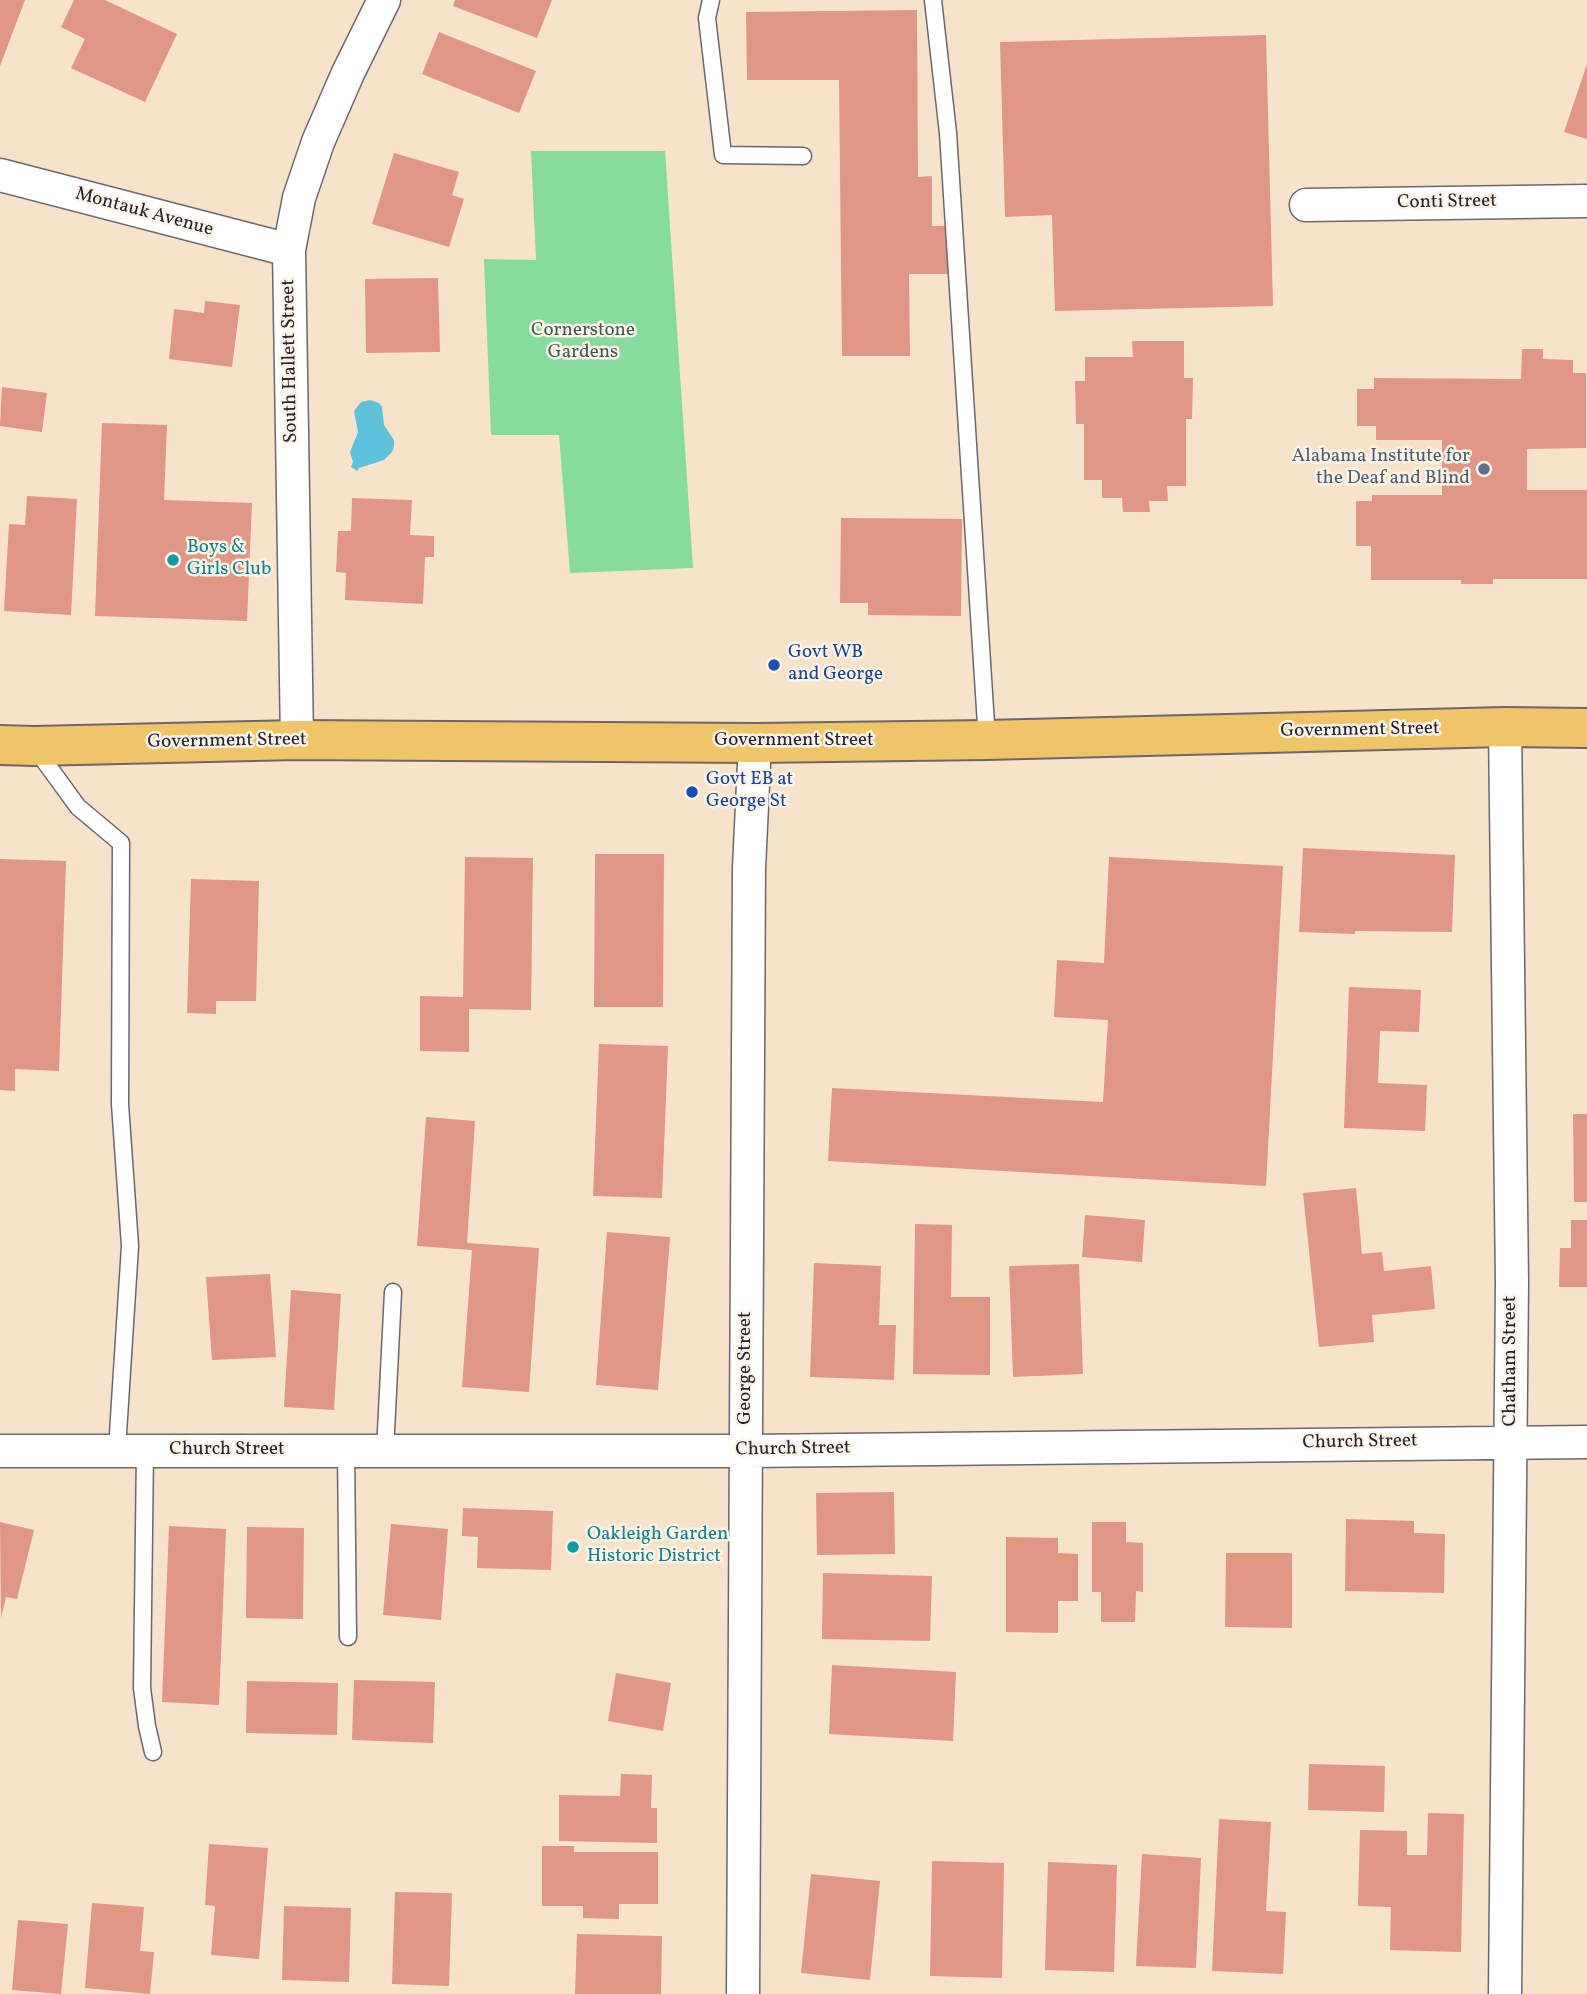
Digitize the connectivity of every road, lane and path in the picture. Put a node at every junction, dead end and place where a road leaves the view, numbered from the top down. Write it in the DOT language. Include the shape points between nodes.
graph roads {
  1 [pos="384,0"];
  2 [pos="711,0"];
  3 [pos="933,0"];
  4 [pos="803,156"];
  5 [pos="0,175"];
  6 [pos="1587,201"];
  7 [pos="1306,205"];
  8 [pos="289,250"];
  9 [pos="1506,727"];
  10 [pos="1587,728"];
  11 [pos="297,740"];
  12 [pos="987,740"];
  13 [pos="755,743"];
  14 [pos="17,745"];
  15 [pos="393,1293"];
  16 [pos="1511,1441"];
  17 [pos="1587,1442"];
  18 [pos="131,1450"];
  19 [pos="346,1450"];
  20 [pos="0,1451"];
  21 [pos="385,1451"];
  22 [pos="748,1451"];
  23 [pos="348,1637"];
  24 [pos="153,1752"];
  25 [pos="743,1994"];
  26 [pos="1506,1994"];
  1 -- 8 [label="street, South Hallett Street" via="318,142 299,198"];
  2 -- 4 [label="lane" via="707,18 723,155"];
  3 -- 12 [label="lane" via="948,133"];
  5 -- 8 [label="street, Montauk Avenue"];
  6 -- 7 [label="street, Conti Street"];
  8 -- 11 [label="street, South Hallett Street"];
  9 -- 10 [label="main road, Government Street"];
  9 -- 12 [label="main road, Government Street"];
  9 -- 16 [label="street, Chatham Street"];
  11 -- 13 [label="main road, Government Street"];
  11 -- 14 [label="main road, Government Street"];
  12 -- 13 [label="main road, Government Street"];
  13 -- 22 [label="street, George Street" via="749,868"];
  14 -- 18 [label="lane" via="121,843 120,1104 130,1246"];
  15 -- 21 [label="lane"];
  16 -- 17 [label="street, Church Street"];
  16 -- 22 [label="street, Church Street"];
  16 -- 26 [label="street, Chatham Street"];
  18 -- 19 [label="street, Church Street"];
  18 -- 20 [label="street, Church Street"];
  18 -- 24 [label="lane" via="142,1688"];
  19 -- 21 [label="street, Church Street"];
  19 -- 23 [label="lane"];
  21 -- 22 [label="street, Church Street"];
  22 -- 25 [label="street, George Street"];
}
